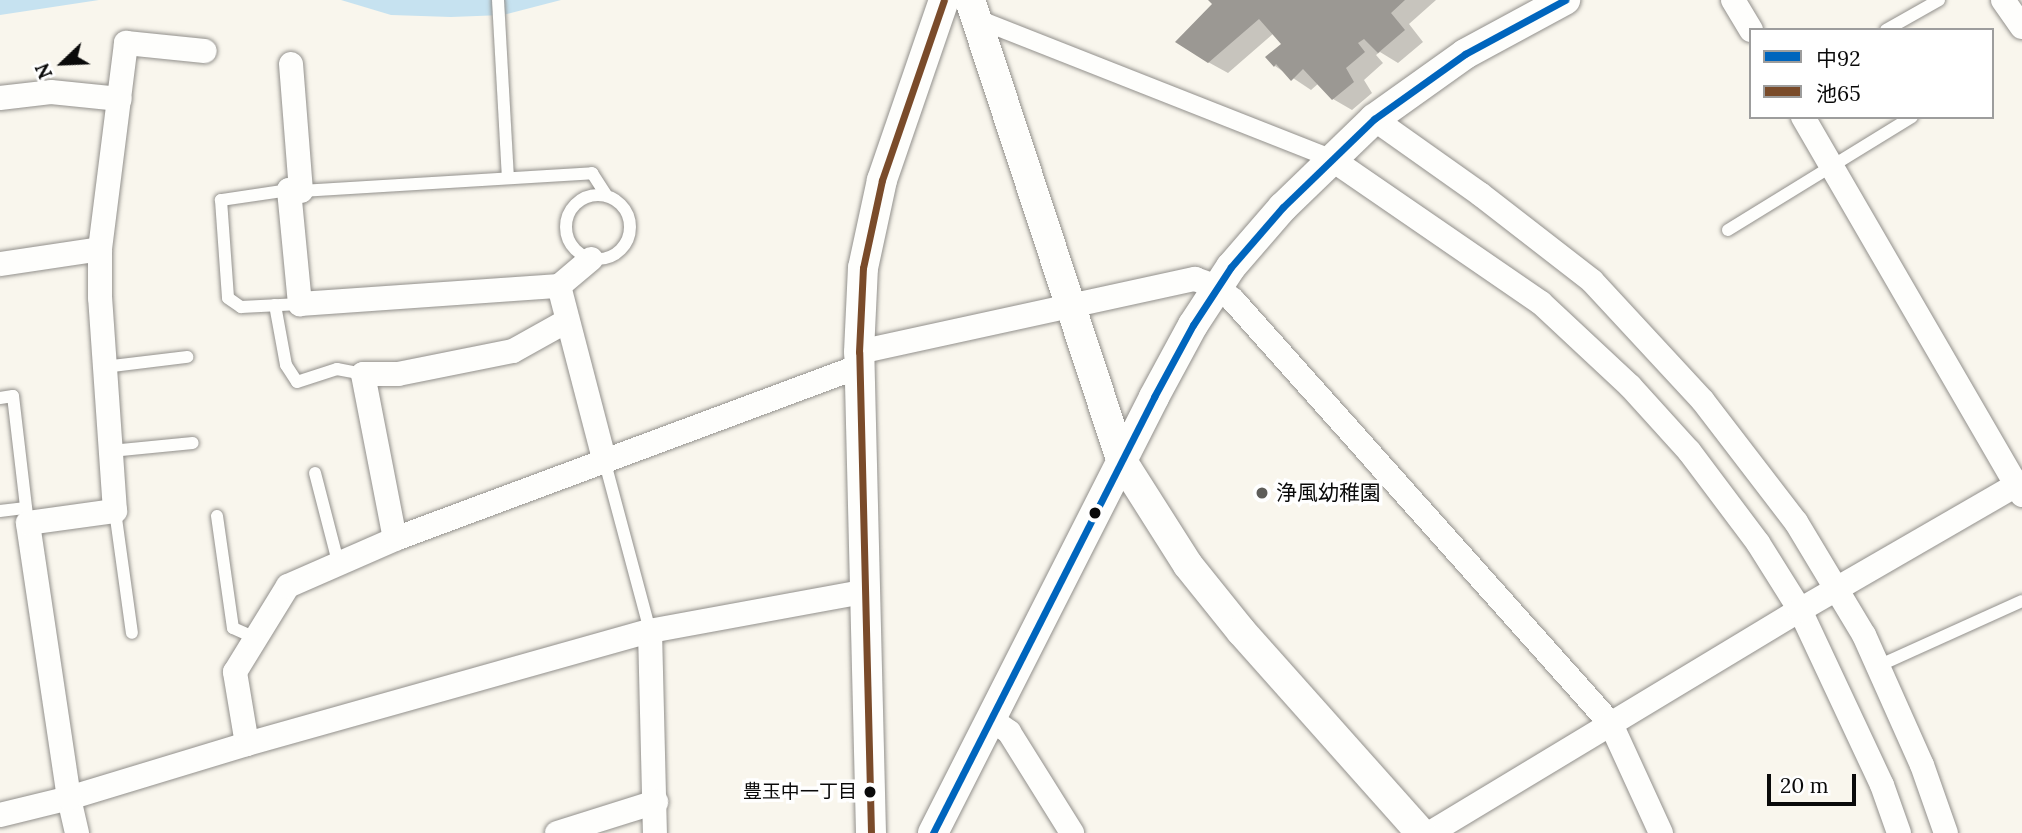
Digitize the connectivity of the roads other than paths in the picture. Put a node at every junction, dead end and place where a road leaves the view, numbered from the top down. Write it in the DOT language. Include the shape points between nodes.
graph roads {
  1 [pos="498,0"];
  2 [pos="1565,0"];
  3 [pos="1733,0"];
  4 [pos="1940,0"];
  5 [pos="2003,0"];
  6 [pos="943,5"];
  7 [pos="973,9"];
  8 [pos="2022,27"];
  9 [pos="1750,28"];
  10 [pos="1890,28"];
  11 [pos="205,51"];
  12 [pos="291,64"];
  13 [pos="0,98"];
  14 [pos="120,99"];
  15 [pos="1374,119"];
  16 [pos="1804,119"];
  17 [pos="1909,119"];
  18 [pos="1330,158"];
  19 [pos="1832,166"];
  20 [pos="508,178"];
  21 [pos="295,190"];
  22 [pos="607,196"];
  23 [pos="1728,230"];
  24 [pos="100,249"];
  25 [pos="591,258"];
  26 [pos="0,264"];
  27 [pos="559,286"];
  28 [pos="1217,287"];
  29 [pos="300,304"];
  30 [pos="275,305"];
  31 [pos="1069,305"];
  32 [pos="567,321"];
  33 [pos="187,357"];
  34 [pos="860,359"];
  35 [pos="104,367"];
  36 [pos="363,374"];
  37 [pos="0,398"];
  38 [pos="193,443"];
  39 [pos="111,451"];
  40 [pos="604,459"];
  41 [pos="1122,461"];
  42 [pos="315,473"];
  43 [pos="2020,487"];
  44 [pos="0,511"];
  45 [pos="115,511"];
  46 [pos="27,515"];
  47 [pos="217,516"];
  48 [pos="395,539"];
  49 [pos="338,562"];
  50 [pos="1838,589"];
  51 [pos="863,592"];
  52 [pos="2022,601"];
  53 [pos="1800,610"];
  54 [pos="650,631"];
  55 [pos="132,633"];
  56 [pos="255,638"];
  57 [pos="1878,666"];
  58 [pos="992,720"];
  59 [pos="1611,724"];
  60 [pos="247,744"];
  61 [pos="69,798"];
  62 [pos="656,802"];
  63 [pos="0,815"];
  64 [pos="77,833"];
  65 [pos="557,833"];
  66 [pos="655,833"];
  67 [pos="871,833"];
  68 [pos="933,833"];
  69 [pos="1072,833"];
  70 [pos="1421,833"];
  71 [pos="1430,833"];
  72 [pos="1661,833"];
  73 [pos="1899,833"];
  74 [pos="1945,833"];
  1 -- 20 [label="lane"];
  2 -- 15 [label="street" via="1465,54"];
  3 -- 9 [label="street"];
  4 -- 10 [label="lane"];
  5 -- 8 [label="street"];
  6 -- 34 [label="street" via="872,218 863,268"];
  7 -- 18 [label="street"];
  7 -- 31 [label="street"];
  11 -- 14 [label="street" via="126,43"];
  12 -- 21 [label="street"];
  13 -- 14 [label="street" via="51,92"];
  14 -- 24 [label="street"];
  15 -- 18 [label="street"];
  15 -- 50 [label="street" via="1592,281 1703,401 1796,522"];
  16 -- 19 [label="street"];
  17 -- 19 [label="lane"];
  18 -- 28 [label="street"];
  18 -- 53 [label="street" via="1541,303 1630,386 1712,481"];
  19 -- 23 [label="lane"];
  19 -- 43 [label="street"];
  20 -- 21 [label="lane"];
  20 -- 22 [label="lane" via="592,173"];
  21 -- 29 [label="street"];
  21 -- 30 [label="lane" via="221,200 228,298 241,307"];
  22 -- 25 [label="lane" via="617,201 629,219 627,240 612,256"];
  22 -- 25 [label="lane" via="578,202 567,219 568,239"];
  24 -- 26 [label="street"];
  24 -- 35 [label="street"];
  25 -- 27 [label="street"];
  27 -- 29 [label="street"];
  27 -- 32 [label="street"];
  28 -- 31 [label="street" via="1195,279"];
  28 -- 41 [label="street"];
  28 -- 59 [label="street"];
  29 -- 30 [label="lane"];
  30 -- 36 [label="lane" via="286,365 297,382 337,369"];
  31 -- 34 [label="street"];
  31 -- 41 [label="street"];
  32 -- 36 [label="street" via="513,351 398,374"];
  32 -- 40 [label="street"];
  33 -- 35 [label="lane"];
  34 -- 40 [label="street"];
  34 -- 51 [label="street"];
  35 -- 39 [label="street"];
  36 -- 48 [label="street"];
  37 -- 46 [label="lane" via="13,396"];
  38 -- 39 [label="lane"];
  39 -- 45 [label="street"];
  40 -- 48 [label="street"];
  40 -- 54 [label="lane"];
  41 -- 58 [label="street"];
  41 -- 70 [label="street" via="1188,565 1241,631"];
  42 -- 49 [label="lane"];
  43 -- 50 [label="street"];
  44 -- 46 [label="lane"];
  45 -- 46 [label="street"];
  45 -- 55 [label="lane"];
  46 -- 61 [label="street"];
  47 -- 56 [label="lane" via="233,628"];
  48 -- 49 [label="street"];
  49 -- 56 [label="street" via="288,586"];
  50 -- 53 [label="street"];
  50 -- 57 [label="street"];
  51 -- 54 [label="street"];
  51 -- 67 [label="street"];
  52 -- 57 [label="lane"];
  53 -- 59 [label="street"];
  53 -- 73 [label="street" via="1882,785"];
  54 -- 60 [label="street"];
  54 -- 62 [label="street"];
  56 -- 60 [label="street" via="235,672"];
  57 -- 74 [label="street" via="1922,765"];
  58 -- 68 [label="street"];
  58 -- 69 [label="street" via="1009,732"];
  59 -- 71 [label="street"];
  59 -- 72 [label="street"];
  60 -- 61 [label="street"];
  61 -- 63 [label="street"];
  61 -- 64 [label="street"];
  62 -- 65 [label="street"];
  62 -- 66 [label="street"];
}
